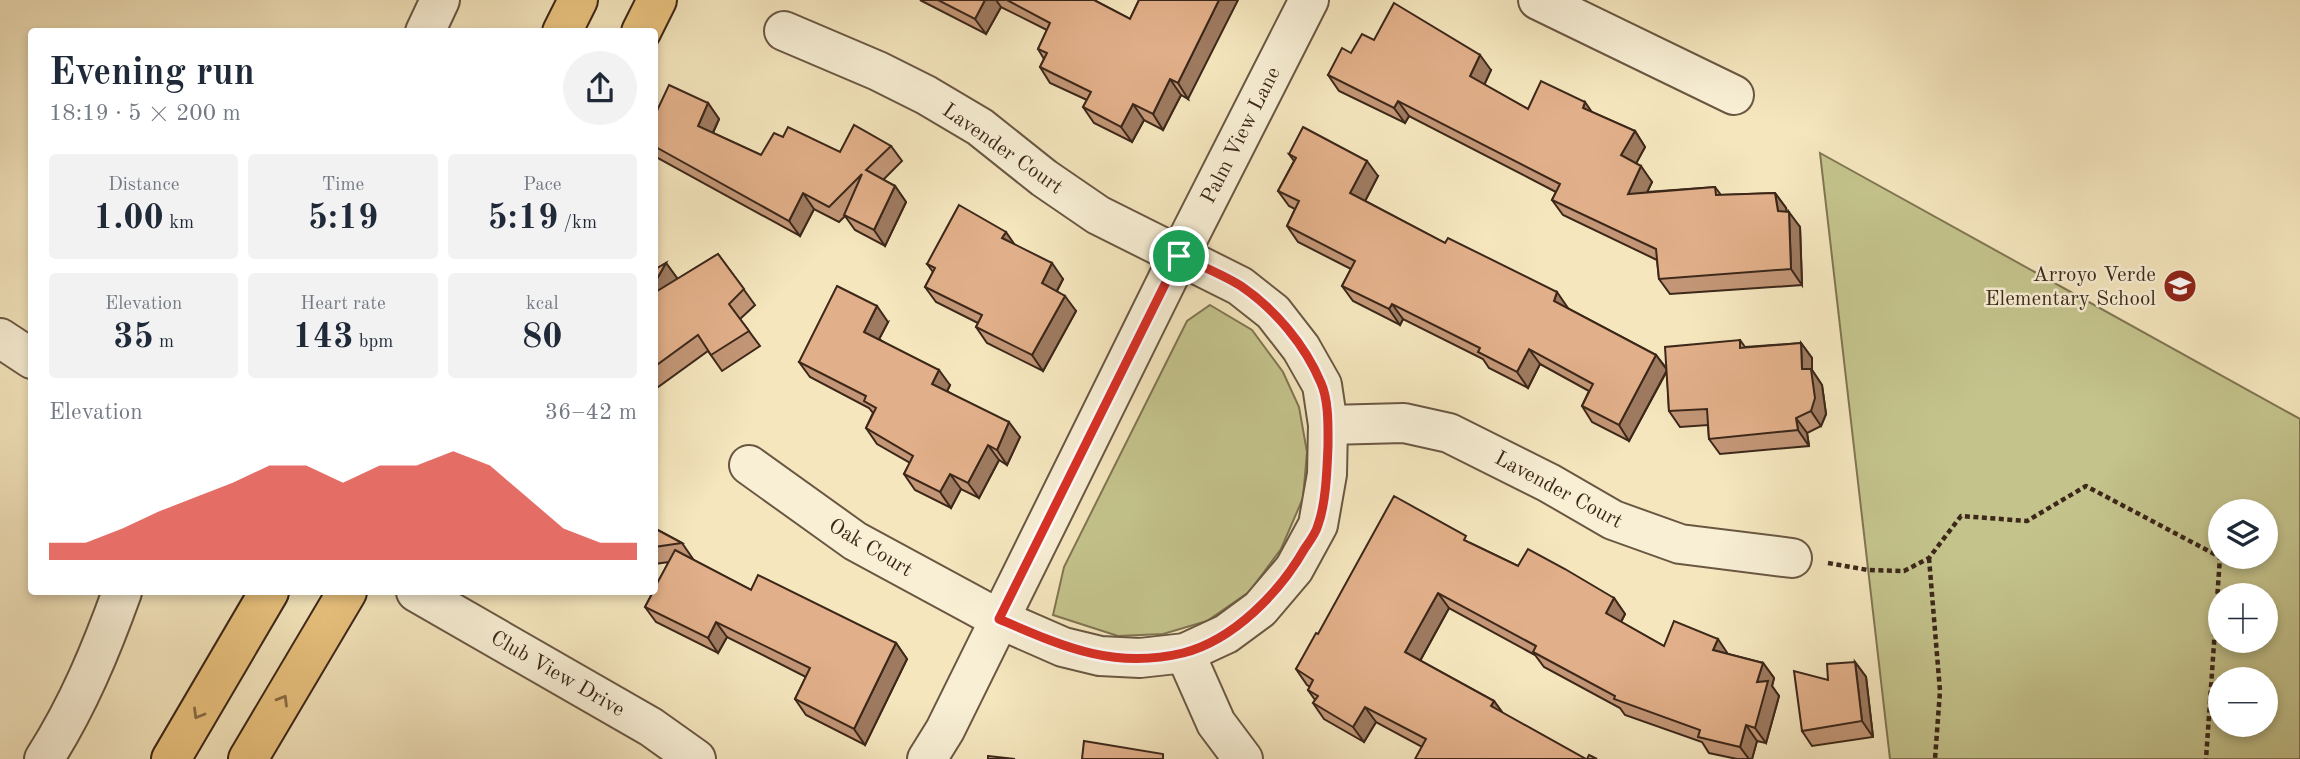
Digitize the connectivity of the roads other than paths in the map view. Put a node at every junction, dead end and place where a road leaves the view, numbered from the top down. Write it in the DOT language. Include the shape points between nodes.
graph roads {
  1 [pos="440,0"];
  2 [pos="578,0"];
  3 [pos="657,0"];
  4 [pos="1308,0"];
  5 [pos="1538,0"];
  6 [pos="427,28"];
  7 [pos="564,28"];
  8 [pos="643,28"];
  9 [pos="784,31"];
  10 [pos="1734,95"];
  11 [pos="1179,256"];
  12 [pos="0,338"];
  13 [pos="28,356"];
  14 [pos="1328,425"];
  15 [pos="749,465"];
  16 [pos="1792,558"];
  17 [pos="121,595"];
  18 [pos="268,595"];
  19 [pos="346,595"];
  20 [pos="421,595"];
  21 [pos="999,619"];
  22 [pos="1185,653"];
  23 [pos="44,759"];
  24 [pos="171,759"];
  25 [pos="248,759"];
  26 [pos="696,759"];
  27 [pos="927,759"];
  28 [pos="1243,759"];
  1 -- 6 [label="street"];
  2 -- 7 [label="main road"];
  3 -- 8 [label="main road"];
  4 -- 11 [label="street, Palm View Lane"];
  5 -- 10 [label="street"];
  9 -- 11 [label="street, Lavender Court" via="926,95 980,127 1098,215"];
  11 -- 14 [label="street, Lavender Court" via="1240,286 1273,312 1322,385"];
  11 -- 21 [label="street, Palm View Lane"];
  12 -- 13 [label="street"];
  14 -- 16 [label="street, Lavender Court" via="1404,423 1449,433 1613,520 1680,544"];
  14 -- 22 [label="street, Oak Court" via="1327,474 1318,525 1294,569 1259,608 1226,634"];
  15 -- 21 [label="street, Oak Court" via="855,541"];
  17 -- 23 [label="street" via="99,656"];
  18 -- 24 [label="main road, one-way"];
  25 -- 19 [label="main road, one-way"];
  20 -- 26 [label="street, Club View Drive" via="652,727"];
  21 -- 22 [label="street, Oak Court" via="1063,647 1100,656"];
  21 -- 27 [label="street, Palm View Lane"];
  22 -- 28 [label="street" via="1216,723"];
}
